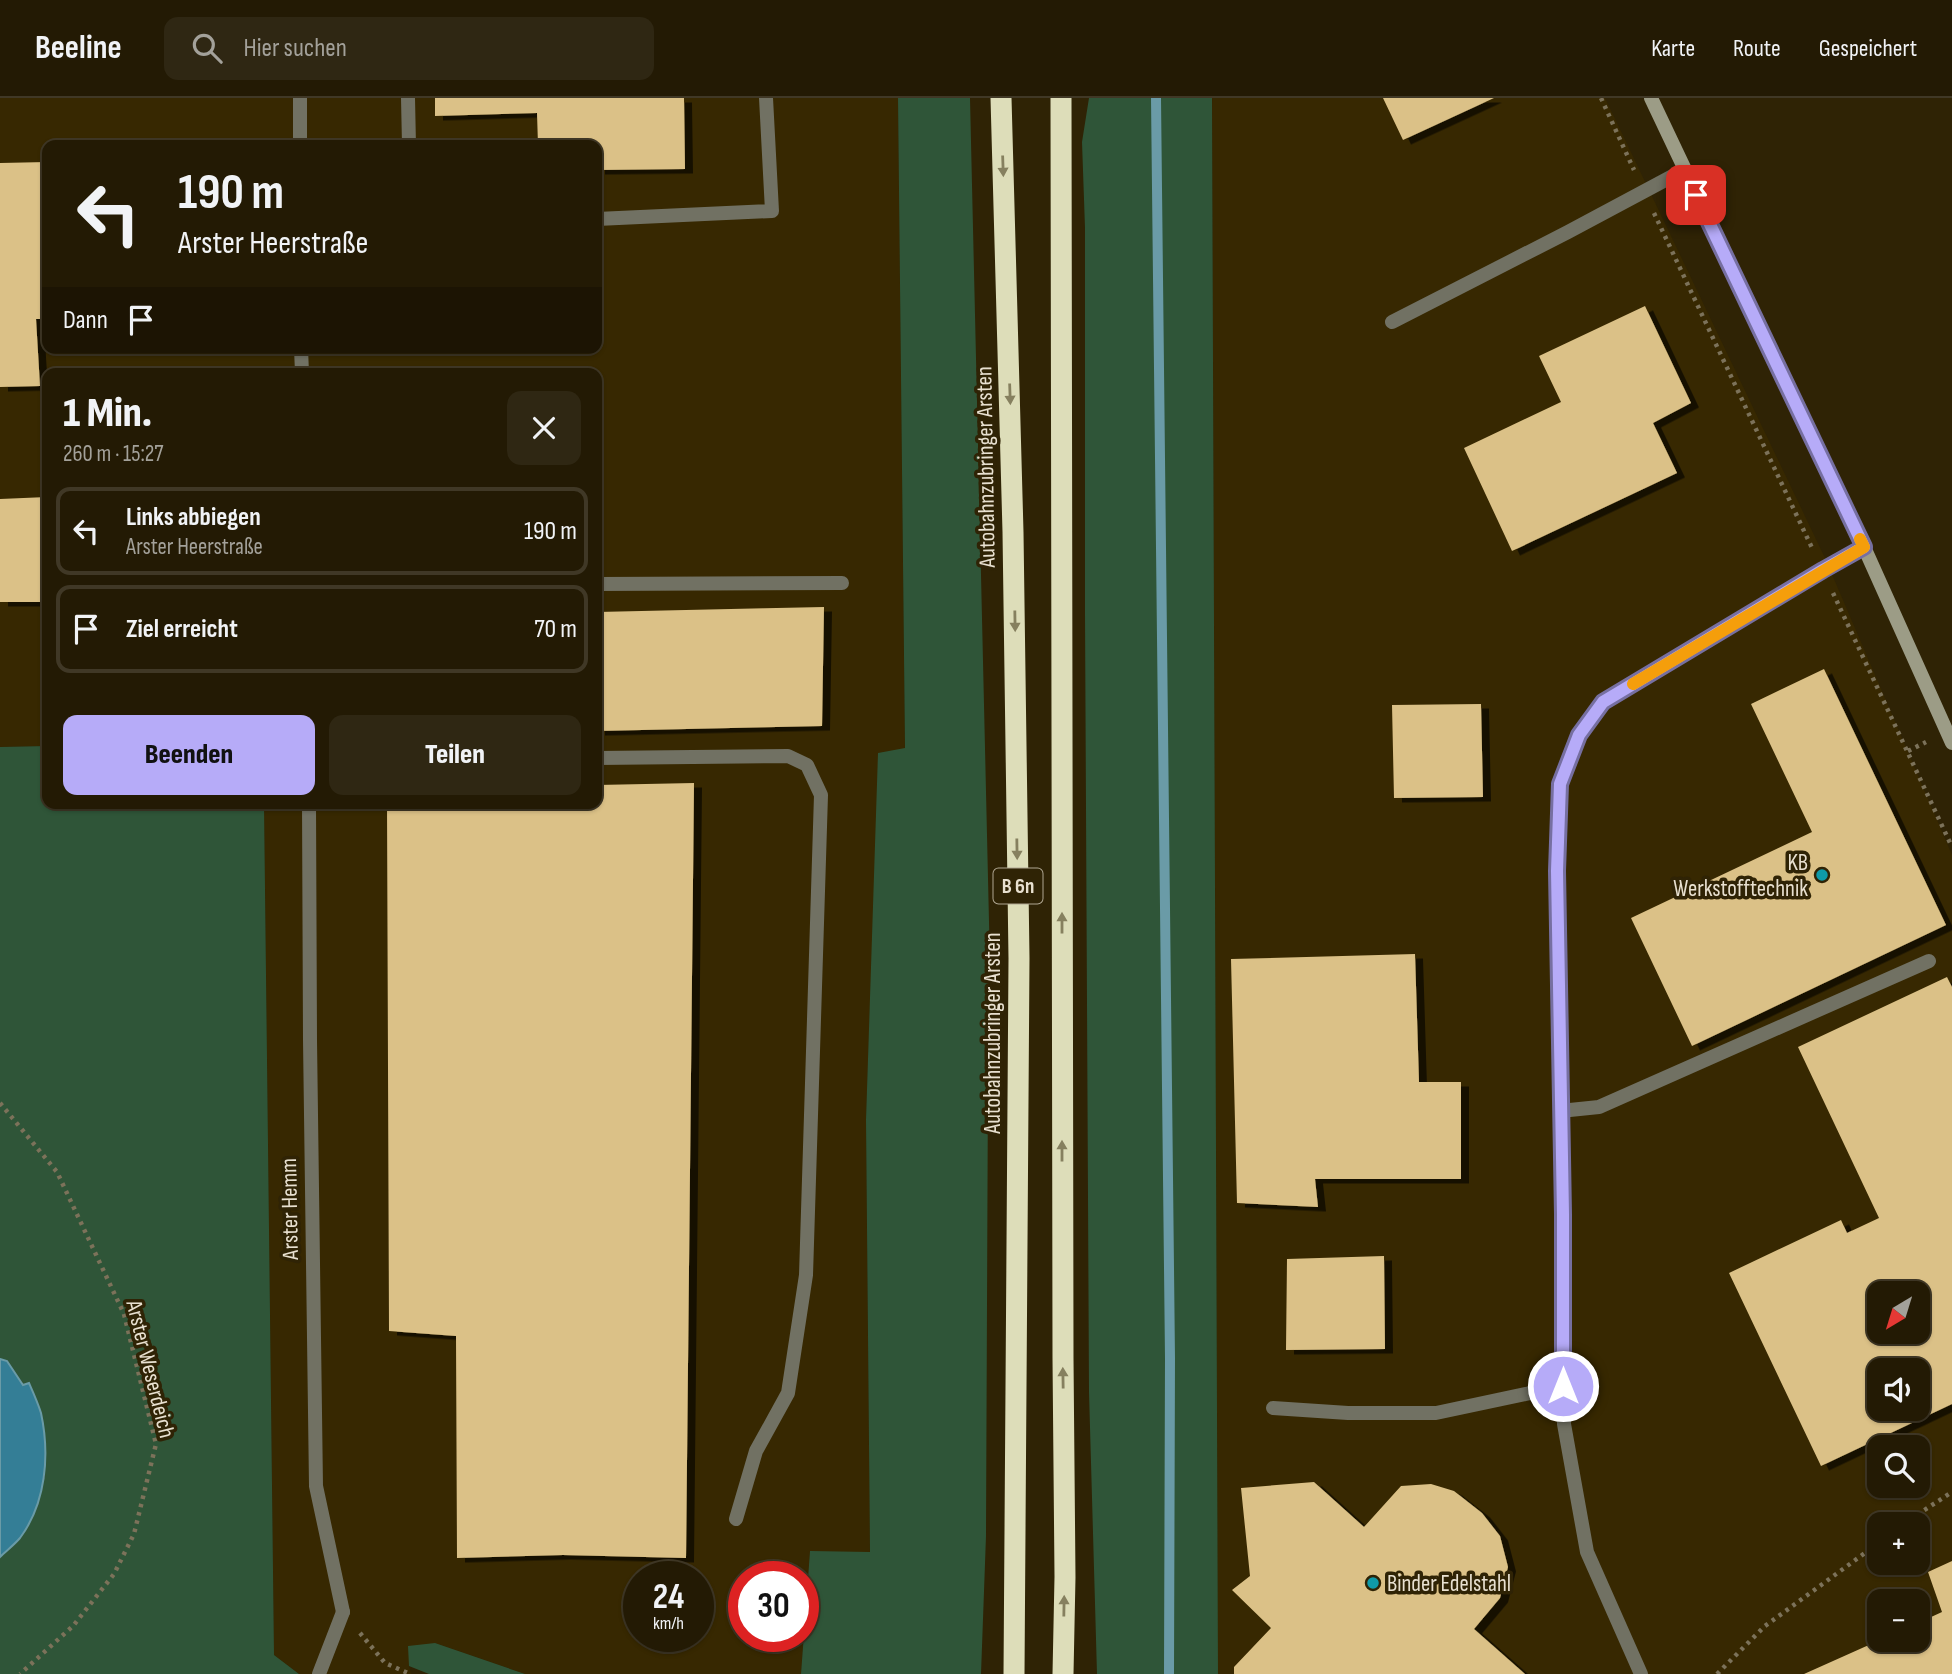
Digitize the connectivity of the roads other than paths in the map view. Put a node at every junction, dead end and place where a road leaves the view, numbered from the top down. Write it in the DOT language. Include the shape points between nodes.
graph roads {
  1 [pos="300,98"];
  2 [pos="408,98"];
  3 [pos="766,98"];
  4 [pos="1001,98"];
  5 [pos="1061,98"];
  6 [pos="1651,98"];
  7 [pos="300,140"];
  8 [pos="410,140"];
  9 [pos="1684,170"];
  10 [pos="602,219"];
  11 [pos="1392,322"];
  12 [pos="1864,547"];
  13 [pos="842,583"];
  14 [pos="602,584"];
  15 [pos="1950,734"];
  16 [pos="602,758"];
  17 [pos="309,809"];
  18 [pos="1929,961"];
  19 [pos="1560,1111"];
  20 [pos="1563,1386"];
  21 [pos="1273,1408"];
  22 [pos="736,1519"];
  23 [pos="319,1674"];
  24 [pos="1014,1674"];
  25 [pos="1063,1674"];
  26 [pos="1641,1674"];
  1 -- 7 [label="street"];
  2 -- 8 [label="street"];
  3 -- 10 [label="street" via="772,211"];
  4 -- 24 [label="highway, Autobahnzubringer Arsten / B 6n, one-way" via="1019,958"];
  25 -- 5 [label="highway, B 6n, one-way"];
  6 -- 9 [label="street"];
  9 -- 11 [label="street"];
  9 -- 12 [label="street"];
  12 -- 15 [label="street"];
  12 -- 19 [label="street" via="1603,702 1579,735 1560,784"];
  13 -- 14 [label="street"];
  16 -- 22 [label="street" via="789,756 807,765 821,795 806,1275 788,1392 756,1451"];
  17 -- 23 [label="street, Arster Hemm" via="316,1486 343,1612"];
  18 -- 19 [label="street" via="1599,1107"];
  19 -- 20 [label="street"];
  20 -- 21 [label="street" via="1436,1413"];
  20 -- 26 [label="street" via="1564,1424 1587,1552"];
}
